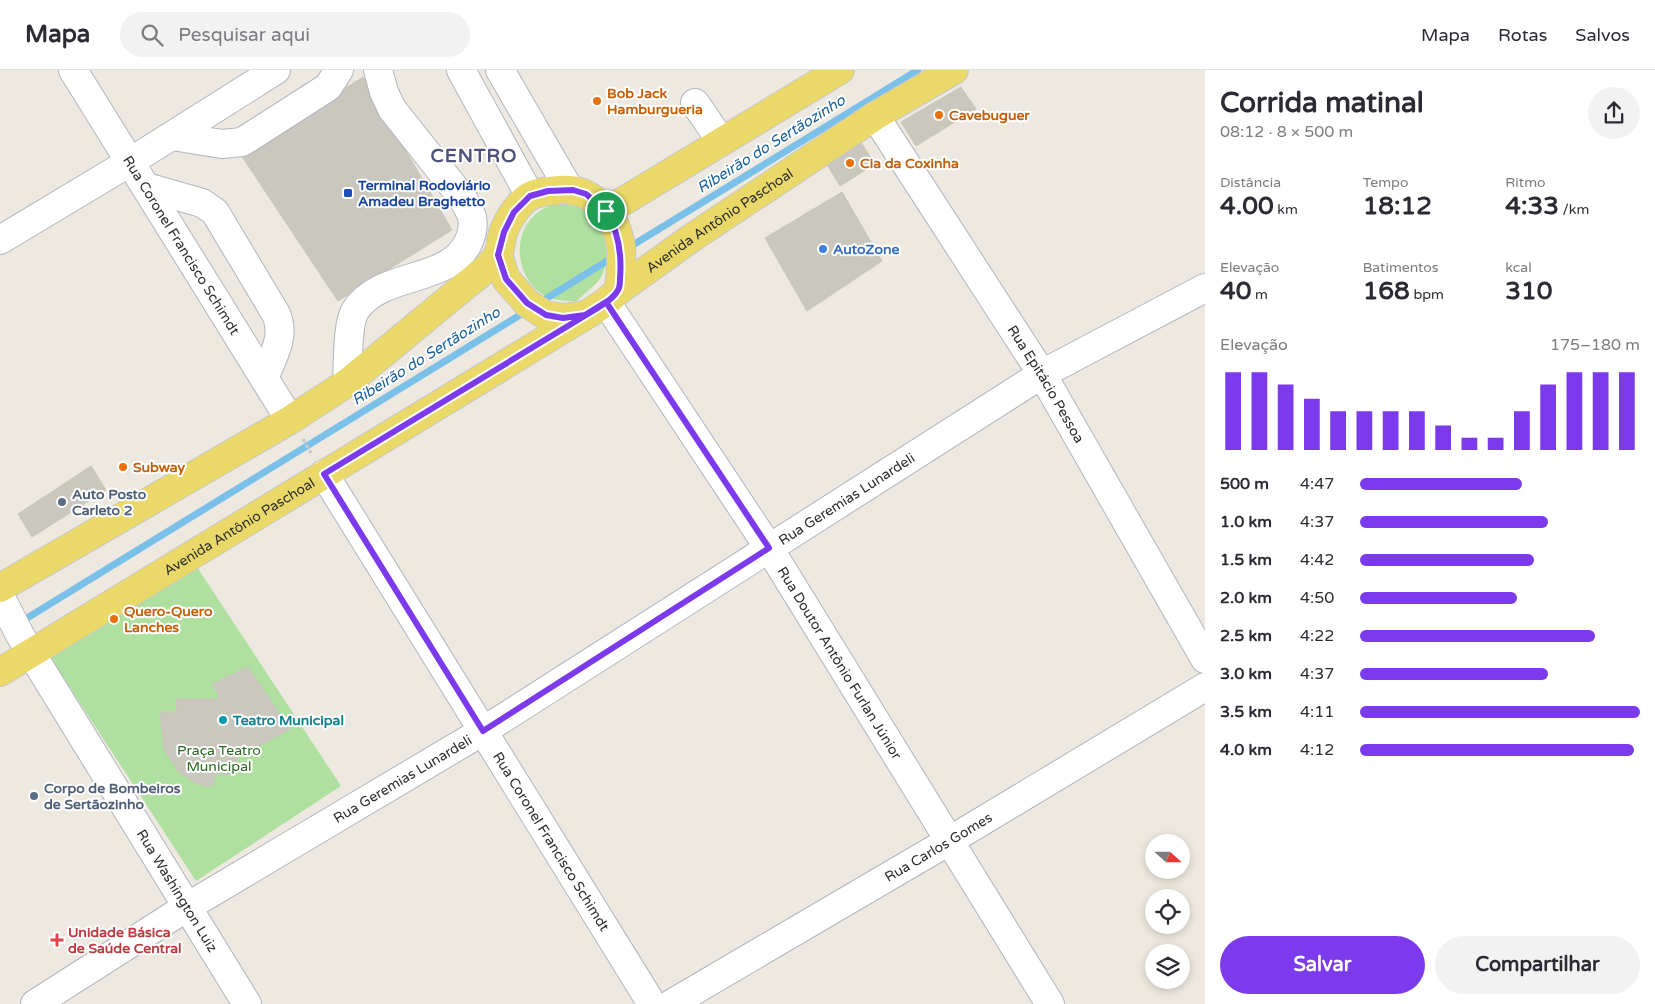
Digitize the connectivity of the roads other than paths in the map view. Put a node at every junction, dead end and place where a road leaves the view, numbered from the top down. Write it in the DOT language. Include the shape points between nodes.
graph roads {
  1 [pos="73,70"];
  2 [pos="276,70"];
  3 [pos="339,70"];
  4 [pos="378,70"];
  5 [pos="461,70"];
  6 [pos="500,70"];
  7 [pos="840,70"];
  8 [pos="954,70"];
  9 [pos="695,103"];
  10 [pos="875,116"];
  11 [pos="172,136"];
  12 [pos="721,141"];
  13 [pos="130,162"];
  14 [pos="146,187"];
  15 [pos="569,189"];
  16 [pos="530,196"];
  17 [pos="609,215"];
  18 [pos="0,240"];
  19 [pos="502,267"];
  20 [pos="1205,288"];
  21 [pos="603,302"];
  22 [pos="1042,374"];
  23 [pos="264,378"];
  24 [pos="347,383"];
  25 [pos="295,427"];
  26 [pos="319,466"];
  27 [pos="769,548"];
  28 [pos="12,617"];
  29 [pos="1205,659"];
  30 [pos="0,672"];
  31 [pos="1205,687"];
  32 [pos="483,731"];
  33 [pos="949,841"];
  34 [pos="187,907"];
  35 [pos="35,1004"];
  36 [pos="247,1004"];
  37 [pos="652,1004"];
  38 [pos="671,1004"];
  39 [pos="1050,1004"];
  1 -- 13 [label="street, Rua Coronel Francisco Schimdt"];
  2 -- 11 [label="street"];
  3 -- 11 [label="street" via="328,87 242,142 222,144"];
  4 -- 24 [label="street" via="392,109 464,200 472,217 472,233 464,252 450,264 387,286 367,297 354,312"];
  5 -- 16 [label="street"];
  6 -- 15 [label="street"];
  7 -- 12 [label="main road"];
  8 -- 10 [label="main road, Avenida Antônio Paschoal"];
  9 -- 12 [label="street"];
  10 -- 21 [label="main road, Avenida Antônio Paschoal" via="690,239"];
  10 -- 22 [label="street, Rua Epitácio Pessoa"];
  11 -- 13 [label="street"];
  12 -- 17 [label="main road"];
  13 -- 14 [label="street, Rua Coronel Francisco Schimdt"];
  13 -- 18 [label="street"];
  14 -- 23 [label="street, Rua Coronel Francisco Schimdt"];
  14 -- 23 [label="street" via="202,203 215,212 280,324 280,338"];
  15 -- 16 [label="main road"];
  15 -- 17 [label="main road" via="586,194"];
  16 -- 19 [label="main road, Avenida Antônio Paschoal" via="514,212 504,232"];
  17 -- 21 [label="main road" via="620,245 622,263"];
  19 -- 21 [label="main road" via="527,303 546,315 563,318"];
  19 -- 24 [label="main road, Avenida Antônio Paschoal" via="488,267"];
  20 -- 22 [label="street, Rua Geremias Lunardeli"];
  21 -- 26 [label="main road, Avenida Antônio Paschoal"];
  21 -- 27 [label="street, Rua Doutor Antônio Furlan Júnior"];
  22 -- 27 [label="street, Rua Geremias Lunardeli"];
  22 -- 29 [label="street, Rua Epitácio Pessoa"];
  23 -- 25 [label="street, Rua Coronel Francisco Schimdt"];
  24 -- 25 [label="main road, Avenida Antônio Paschoal"];
  25 -- 28 [label="main road, Avenida Antônio Paschoal"];
  26 -- 28 [label="main road, Avenida Antônio Paschoal"];
  26 -- 32 [label="street, Rua Coronel Francisco Schimdt"];
  27 -- 32 [label="street, Rua Geremias Lunardeli"];
  27 -- 33 [label="street, Rua Doutor Antônio Furlan Júnior"];
  28 -- 30 [label="main road, Avenida Antônio Paschoal"];
  28 -- 34 [label="street, Rua Washington Luiz"];
  31 -- 33 [label="street, Rua Carlos Gomes"];
  32 -- 34 [label="street, Rua Geremias Lunardeli"];
  32 -- 37 [label="street, Rua Coronel Francisco Schimdt"];
  33 -- 38 [label="street, Rua Carlos Gomes"];
  33 -- 39 [label="street, Rua Doutor Antônio Furlan Júnior"];
  34 -- 35 [label="street, Rua Geremias Lunardeli"];
  34 -- 36 [label="street, Rua Washington Luiz"];
}
